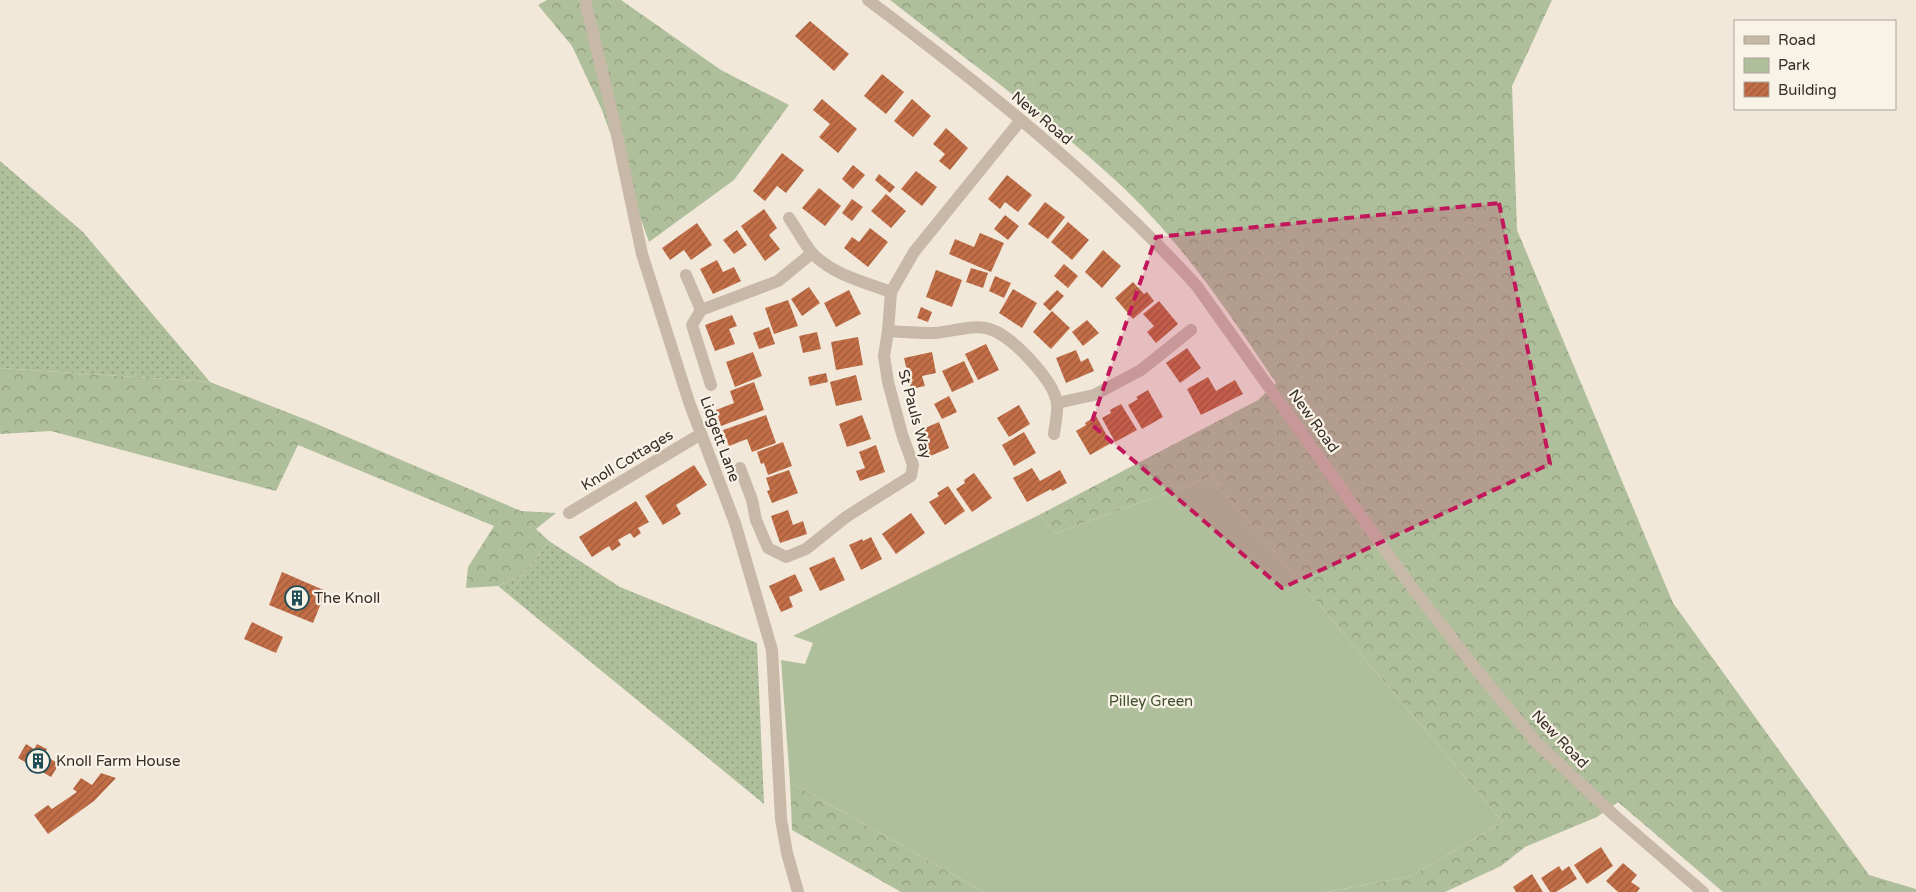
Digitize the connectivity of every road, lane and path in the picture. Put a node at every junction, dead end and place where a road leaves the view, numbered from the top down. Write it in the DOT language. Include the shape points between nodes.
graph roads {
  1 [pos="585,0"];
  2 [pos="868,0"];
  3 [pos="1020,121"];
  4 [pos="789,218"];
  5 [pos="812,253"];
  6 [pos="686,275"];
  7 [pos="890,292"];
  8 [pos="701,310"];
  9 [pos="1191,330"];
  10 [pos="888,331"];
  11 [pos="711,386"];
  12 [pos="1057,403"];
  13 [pos="701,434"];
  14 [pos="1054,434"];
  15 [pos="740,468"];
  16 [pos="569,513"];
  17 [pos="798,892"];
  18 [pos="1703,892"];
  1 -- 13 [label="street, Lidgett Lane" via="642,254"];
  2 -- 3 [label="street, New Road"];
  3 -- 7 [label="street, St Pauls Way" via="914,252"];
  3 -- 18 [label="street, New Road" via="1122,211 1196,285 1411,586 1536,742"];
  4 -- 5 [label="street"];
  5 -- 7 [label="street" via="842,274"];
  5 -- 8 [label="street" via="778,280"];
  6 -- 8 [label="street"];
  7 -- 10 [label="street, St Pauls Way"];
  8 -- 11 [label="street" via="692,325"];
  9 -- 12 [label="street" via="1141,370 1094,395"];
  10 -- 12 [label="street" via="936,333 964,328 992,329 1015,344 1037,367"];
  10 -- 15 [label="street, St Pauls Way" via="884,356 888,382 913,465 911,476 846,517 806,549 786,557 768,548"];
  12 -- 14 [label="street"];
  13 -- 16 [label="street, Knoll Cottages"];
  13 -- 17 [label="street, Lidgett Lane" via="735,523 772,650 781,819"];
}
